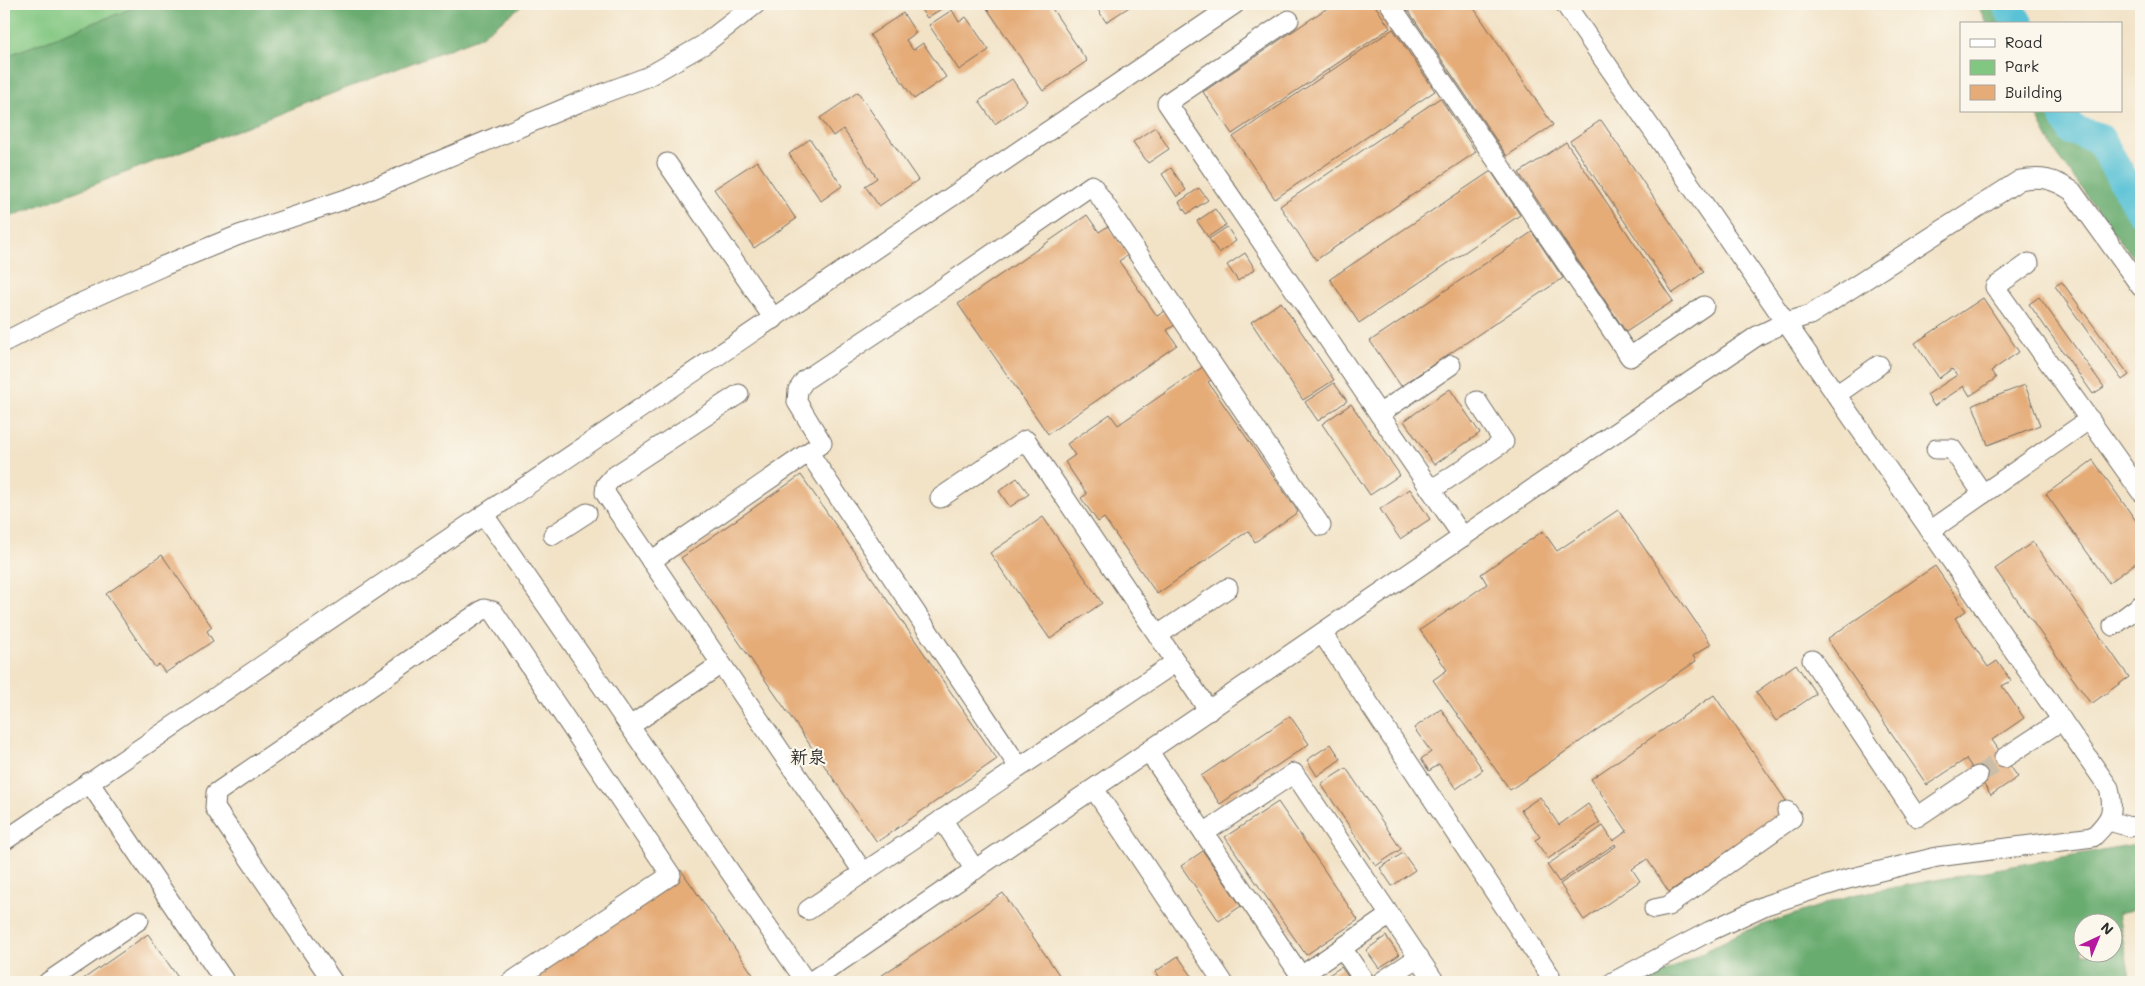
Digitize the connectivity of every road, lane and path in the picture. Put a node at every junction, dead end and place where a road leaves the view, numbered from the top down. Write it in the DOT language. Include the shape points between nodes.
graph roads {
  1 [pos="756,4"];
  2 [pos="1235,4"];
  3 [pos="1390,4"];
  4 [pos="1565,4"];
  5 [pos="1289,20"];
  6 [pos="667,163"];
  7 [pos="2029,263"];
  8 [pos="2141,287"];
  9 [pos="1704,306"];
  10 [pos="774,319"];
  11 [pos="1786,322"];
  12 [pos="4,342"];
  13 [pos="1452,365"];
  14 [pos="1879,365"];
  15 [pos="739,394"];
  16 [pos="1836,395"];
  17 [pos="1477,401"];
  18 [pos="1379,414"];
  19 [pos="2090,419"];
  20 [pos="1936,448"];
  21 [pos="809,453"];
  22 [pos="1431,490"];
  23 [pos="2141,492"];
  24 [pos="1983,494"];
  25 [pos="940,498"];
  26 [pos="587,513"];
  27 [pos="484,515"];
  28 [pos="1321,526"];
  29 [pos="1930,531"];
  30 [pos="553,536"];
  31 [pos="1463,537"];
  32 [pos="651,561"];
  33 [pos="1228,588"];
  34 [pos="2141,606"];
  35 [pos="2113,626"];
  36 [pos="1322,633"];
  37 [pos="1158,635"];
  38 [pos="1812,660"];
  39 [pos="1176,662"];
  40 [pos="721,664"];
  41 [pos="1209,711"];
  42 [pos="2062,720"];
  43 [pos="630,726"];
  44 [pos="1149,752"];
  45 [pos="2004,758"];
  46 [pos="1019,767"];
  47 [pos="1978,776"];
  48 [pos="89,782"];
  49 [pos="1094,789"];
  50 [pos="1787,811"];
  51 [pos="942,819"];
  52 [pos="2109,821"];
  53 [pos="2141,825"];
  54 [pos="1204,833"];
  55 [pos="4,841"];
  56 [pos="975,870"];
  57 [pos="863,872"];
  58 [pos="1654,909"];
  59 [pos="808,910"];
  60 [pos="1390,915"];
  61 [pos="139,920"];
  62 [pos="1342,948"];
  63 [pos="1418,957"];
  64 [pos="1550,975"];
  65 [pos="1303,979"];
  66 [pos="48,982"];
  67 [pos="225,982"];
  68 [pos="333,982"];
  69 [pos="511,982"];
  70 [pos="808,982"];
  71 [pos="1223,982"];
  72 [pos="1365,982"];
  73 [pos="1381,982"];
  74 [pos="1436,982"];
  75 [pos="1613,982"];
  1 -- 12 [label="street" via="703,45 647,77 355,196 239,235 162,266"];
  2 -- 10 [label="street"];
  3 -- 9 [label="street" via="1630,357"];
  4 -- 11 [label="street"];
  5 -- 18 [label="street" via="1167,103"];
  6 -- 10 [label="street"];
  7 -- 19 [label="street" via="1996,287"];
  8 -- 11 [label="street" via="2072,191 2059,182 2034,177 2020,180 1810,315"];
  10 -- 27 [label="street"];
  11 -- 16 [label="street"];
  11 -- 31 [label="street" via="1758,336"];
  13 -- 18 [label="street"];
  14 -- 16 [label="street"];
  15 -- 32 [label="street" via="613,477 606,485 605,493"];
  16 -- 29 [label="street"];
  17 -- 22 [label="street" via="1504,442"];
  18 -- 22 [label="street"];
  19 -- 23 [label="street"];
  19 -- 24 [label="street"];
  20 -- 24 [label="street" via="1952,449"];
  21 -- 28 [label="street" via="822,444 797,402 798,390 805,380 1092,185"];
  21 -- 32 [label="street"];
  21 -- 46 [label="street"];
  22 -- 31 [label="street"];
  24 -- 29 [label="street"];
  25 -- 37 [label="street" via="1026,440"];
  26 -- 30 [label="street"];
  27 -- 43 [label="street"];
  27 -- 48 [label="street"];
  29 -- 42 [label="street"];
  31 -- 36 [label="street"];
  32 -- 40 [label="street"];
  33 -- 37 [label="street"];
  34 -- 35 [label="street"];
  36 -- 41 [label="street"];
  36 -- 64 [label="street"];
  37 -- 39 [label="street"];
  38 -- 47 [label="street" via="1917,817"];
  39 -- 41 [label="street"];
  39 -- 46 [label="street"];
  40 -- 43 [label="street"];
  40 -- 57 [label="street"];
  41 -- 44 [label="street"];
  42 -- 45 [label="street"];
  42 -- 52 [label="street" via="2109,788 2113,804"];
  43 -- 70 [label="street"];
  44 -- 49 [label="street"];
  44 -- 54 [label="street"];
  46 -- 51 [label="street"];
  48 -- 55 [label="street"];
  48 -- 67 [label="street"];
  49 -- 56 [label="street"];
  49 -- 71 [label="street"];
  50 -- 58 [label="street" via="1792,818 1668,906"];
  51 -- 56 [label="street"];
  51 -- 57 [label="street"];
  52 -- 53 [label="street" via="2130,827"];
  52 -- 75 [label="street" via="2093,837 1928,858 1766,905"];
  54 -- 60 [label="street" via="1294,773"];
  54 -- 65 [label="street"];
  56 -- 70 [label="street"];
  57 -- 59 [label="street"];
  60 -- 62 [label="street"];
  60 -- 63 [label="street"];
  61 -- 66 [label="street"];
  62 -- 65 [label="street"];
  62 -- 72 [label="street"];
  63 -- 73 [label="street"];
  63 -- 74 [label="street"];
  68 -- 69 [label="street" via="215,808 216,793 484,609 493,611 671,874"];
}
